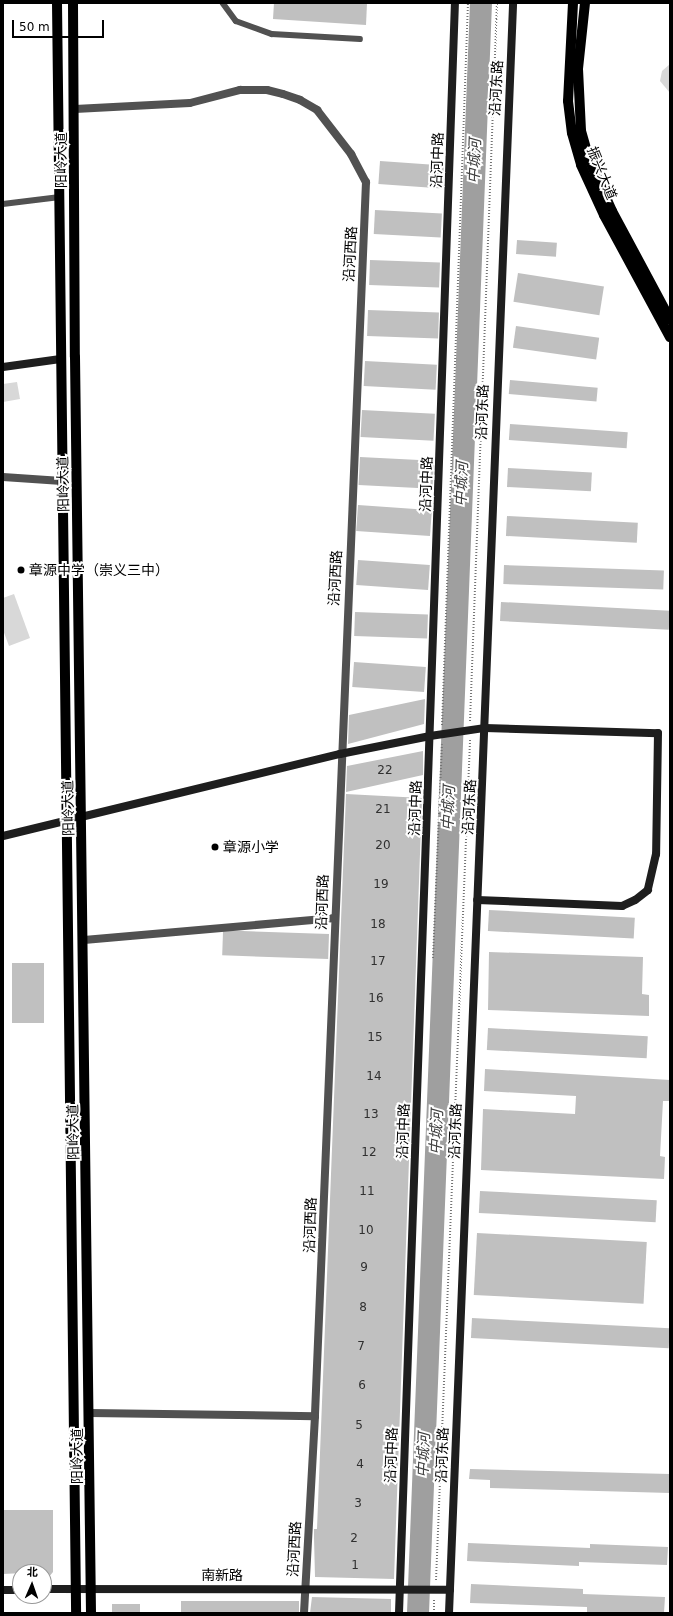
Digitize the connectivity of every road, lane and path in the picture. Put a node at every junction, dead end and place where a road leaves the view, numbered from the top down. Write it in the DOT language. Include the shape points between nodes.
graph roads {
  1 [pos="57,3"];
  2 [pos="73,3"];
  3 [pos="223,3"];
  4 [pos="455,3"];
  5 [pos="468,3"];
  6 [pos="497,3"];
  7 [pos="513,3"];
  8 [pos="573,3"];
  9 [pos="585,3"];
  10 [pos="360,40"];
  11 [pos="75,109"];
  12 [pos="60,197"];
  13 [pos="3,204"];
  14 [pos="670,319"];
  15 [pos="670,337"];
  16 [pos="60,358"];
  17 [pos="3,367"];
  18 [pos="3,477"];
  19 [pos="62,481"];
  20 [pos="470,722"];
  21 [pos="485,728"];
  22 [pos="442,731"];
  23 [pos="470,735"];
  24 [pos="430,736"];
  25 [pos="340,754"];
  26 [pos="82,818"];
  27 [pos="66,822"];
  28 [pos="3,836"];
  29 [pos="477,900"];
  30 [pos="335,918"];
  31 [pos="84,940"];
  32 [pos="90,1414"];
  33 [pos="315,1416"];
  34 [pos="91,1588"];
  35 [pos="305,1588"];
  36 [pos="52,1589"];
  37 [pos="75,1589"];
  38 [pos="400,1589"];
  39 [pos="435,1589"];
  40 [pos="450,1590"];
  41 [pos="76,1613"];
  42 [pos="91,1613"];
  43 [pos="304,1613"];
  44 [pos="399,1613"];
  45 [pos="434,1613"];
  46 [pos="448,1613"];
  1 -- 12 [label="main road, 阳岭大道"];
  2 -- 11 [label="main road, 阳岭大道"];
  3 -- 10 [label="lane" via="236,21 272,34"];
  4 -- 24 [label="street, 沿河中路"];
  5 -- 22 [label="path"];
  6 -- 20 [label="path"];
  7 -- 21 [label="street, 沿河东路" via="492,485"];
  8 -- 15 [label="main road, 振兴大道" via="568,101 572,132 581,165 604,215"];
  9 -- 14 [label="main road, 振兴大道" via="578,69 581,131 590,162 612,211"];
  11 -- 25 [label="street, 沿河西路" via="190,103 240,90 266,90 300,100 317,110 361,169 366,191"];
  11 -- 26 [label="main road, 阳岭大道" via="75,357"];
  12 -- 13 [label="lane"];
  12 -- 16 [label="main road, 阳岭大道"];
  16 -- 17 [label="street"];
  16 -- 19 [label="main road, 阳岭大道"];
  18 -- 19 [label="street"];
  19 -- 27 [label="main road, 阳岭大道"];
  21 -- 23 [label="street"];
  21 -- 29 [label="street, 沿河东路"];
  21 -- 29 [label="street" via="658,733 656,854 648,890 636,900 622,906"];
  22 -- 23 [label="street"];
  22 -- 24 [label="street"];
  23 -- 39 [label="path"];
  24 -- 25 [label="street"];
  24 -- 38 [label="street, 沿河中路"];
  25 -- 26 [label="street"];
  25 -- 30 [label="street, 沿河西路"];
  26 -- 27 [label="street"];
  26 -- 31 [label="main road, 阳岭大道"];
  27 -- 28 [label="street"];
  27 -- 37 [label="main road, 阳岭大道"];
  29 -- 40 [label="street, 沿河东路"];
  30 -- 31 [label="street"];
  30 -- 33 [label="street, 沿河西路"];
  31 -- 32 [label="main road, 阳岭大道"];
  32 -- 33 [label="street"];
  32 -- 34 [label="main road, 阳岭大道"];
  33 -- 35 [label="street, 沿河西路"];
  34 -- 35 [label="street, 南新路"];
  34 -- 37 [label="street, 南新路"];
  34 -- 42 [label="main road, 阳岭大道"];
  35 -- 38 [label="street, 南新路"];
  35 -- 43 [label="street, 沿河西路"];
  36 -- 37 [label="street, 南新路"];
  37 -- 41 [label="main road, 阳岭大道"];
  38 -- 39 [label="street, 南新路"];
  38 -- 44 [label="street, 沿河中路"];
  39 -- 40 [label="street, 南新路"];
  39 -- 45 [label="path"];
  40 -- 46 [label="street, 沿河东路"];
}
